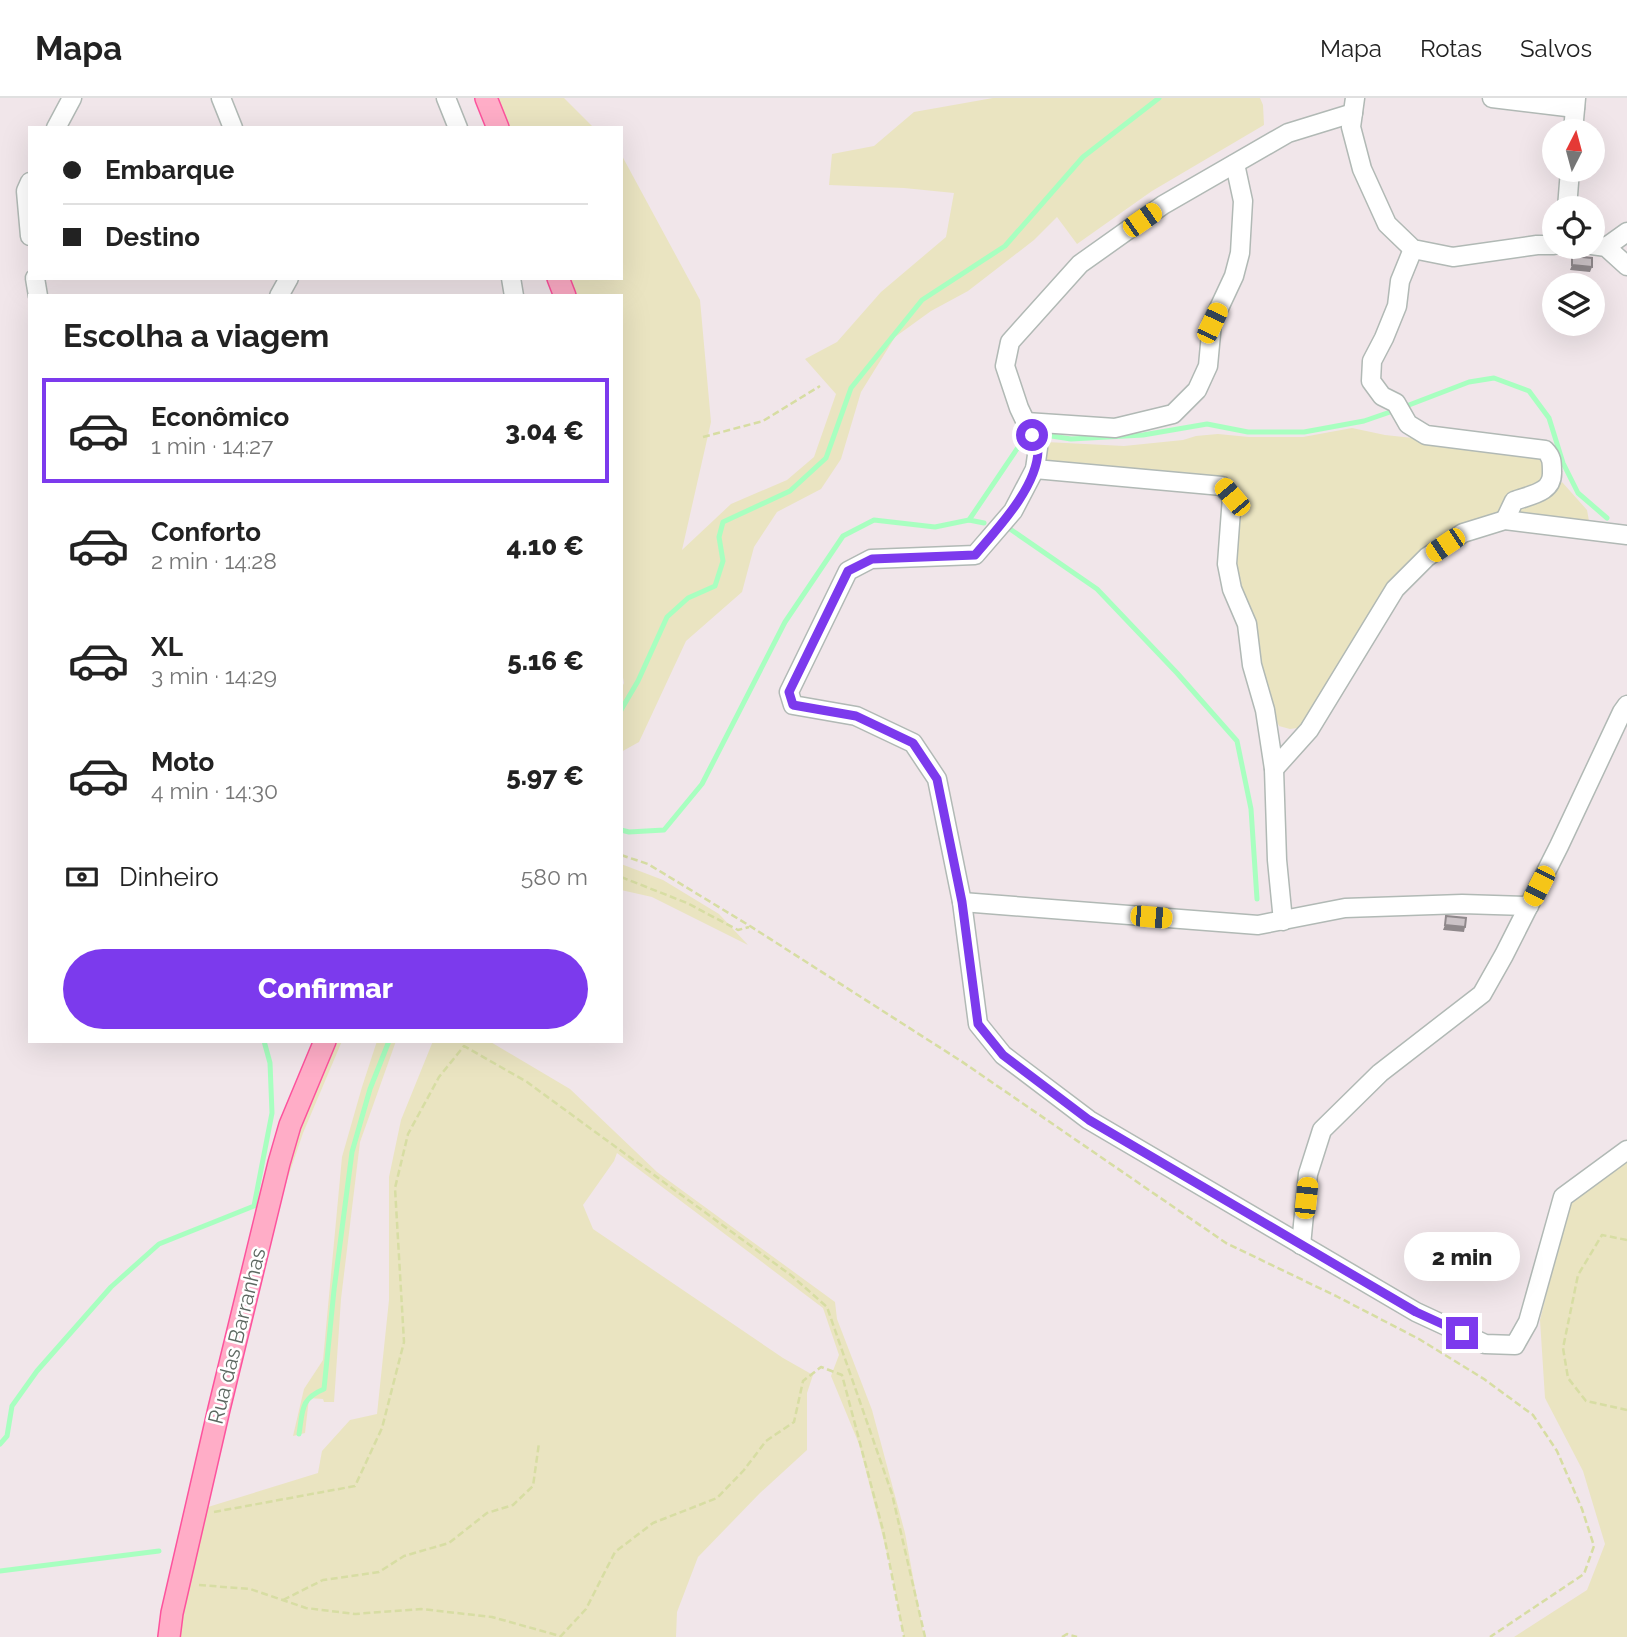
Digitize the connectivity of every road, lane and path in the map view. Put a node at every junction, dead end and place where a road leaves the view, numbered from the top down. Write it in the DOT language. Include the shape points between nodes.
graph roads {
  1 [pos="72,98"];
  2 [pos="221,98"];
  3 [pos="446,98"];
  4 [pos="486,98"];
  5 [pos="1492,98"];
  6 [pos="1575,103"];
  7 [pos="1354,106"];
  8 [pos="57,126"];
  9 [pos="232,126"];
  10 [pos="457,126"];
  11 [pos="497,126"];
  12 [pos="1235,164"];
  13 [pos="28,186"];
  14 [pos="28,214"];
  15 [pos="1627,232"];
  16 [pos="1605,243"];
  17 [pos="1542,245"];
  18 [pos="1413,249"];
  19 [pos="1605,249"];
  20 [pos="1627,266"];
  21 [pos="820,386"];
  22 [pos="1026,422"];
  23 [pos="703,437"];
  24 [pos="1035,469"];
  25 [pos="1505,520"];
  26 [pos="1627,535"];
  27 [pos="1627,705"];
  28 [pos="1274,769"];
  29 [pos="623,856"];
  30 [pos="623,878"];
  31 [pos="962,902"];
  32 [pos="1529,906"];
  33 [pos="1283,921"];
  34 [pos="750,926"];
  35 [pos="325,1043"];
  36 [pos="465,1043"];
  37 [pos="464,1046"];
  38 [pos="1627,1150"];
  39 [pos="1627,1240"];
  40 [pos="1301,1245"];
  41 [pos="1627,1410"];
  42 [pos="540,1443"];
  43 [pos="194,1515"];
  44 [pos="178,1584"];
  45 [pos="283,1600"];
  46 [pos="169,1637"];
  47 [pos="561,1637"];
  48 [pos="904,1637"];
  49 [pos="925,1637"];
  50 [pos="1062,1637"];
  51 [pos="1077,1637"];
  52 [pos="1490,1637"];
  1 -- 8 [label="lane"];
  2 -- 9 [label="lane"];
  3 -- 10 [label="lane"];
  4 -- 11 [label="main road"];
  5 -- 6 [label="lane"];
  7 -- 12 [label="lane" via="1288,133"];
  7 -- 18 [label="lane" via="1350,127 1362,169 1387,224"];
  12 -- 22 [label="lane" via="1163,205 1080,264 1010,342 1004,366"];
  12 -- 22 [label="lane" via="1243,201 1240,253 1212,323 1208,366 1197,390 1173,414 1115,428"];
  13 -- 14 [label="lane"];
  15 -- 16 [label="lane"];
  17 -- 18 [label="lane" via="1453,257"];
  18 -- 25 [label="lane" via="1396,306 1372,361 1371,381 1382,396 1396,403 1408,424 1426,435 1545,450 1551,457 1553,480 1547,489 1514,501"];
  19 -- 20 [label="lane"];
  21 -- 23 [label="path" via="764,421"];
  22 -- 24 [label="lane" via="1038,448"];
  24 -- 28 [label="lane" via="1222,486 1232,497 1227,564 1247,624"];
  24 -- 31 [label="lane" via="1013,511 975,555 872,559 848,571 789,692 793,705 856,716 913,743 937,779"];
  25 -- 26 [label="lane"];
  25 -- 28 [label="lane" via="1463,533 1427,557 1395,589 1309,730"];
  27 -- 32 [label="lane"];
  28 -- 33 [label="lane"];
  29 -- 34 [label="path" via="648,864"];
  30 -- 34 [label="path" via="687,903 738,930"];
  31 -- 33 [label="lane" via="1258,925"];
  31 -- 40 [label="lane" via="978,1024 1003,1055 1089,1120"];
  32 -- 33 [label="lane" via="1345,908"];
  32 -- 40 [label="lane" via="1482,994 1380,1073 1322,1130 1308,1174"];
  34 -- 52 [label="path" via="961,1060 1226,1243 1419,1339 1533,1415 1557,1451 1594,1546 1584,1574"];
  35 -- 43 [label="main road, Rua das Barranhas" via="279,1163"];
  36 -- 37 [label="path"];
  37 -- 43 [label="path" via="439,1077 408,1134 395,1188 404,1342 382,1428 355,1486"];
  37 -- 49 [label="path" via="527,1082 792,1276 827,1307 892,1494"];
  38 -- 40 [label="lane" via="1563,1197 1528,1322 1515,1345 1485,1344 1416,1312"];
  39 -- 41 [label="path" via="1602,1235 1578,1275 1563,1348 1568,1378 1586,1401"];
  42 -- 45 [label="path" via="533,1486 513,1505 487,1513 449,1543 404,1556 379,1572 323,1580"];
  43 -- 44 [label="main road, Rua das Barranhas"];
  44 -- 45 [label="path" via="250,1589"];
  44 -- 46 [label="main road, Rua das Barranhas"];
  45 -- 47 [label="path" via="355,1614 421,1609 492,1617"];
  47 -- 48 [label="path" via="586,1609 615,1552 653,1523 717,1498 766,1441 793,1422 803,1381 821,1367 842,1375 883,1530"];
  50 -- 51 [label="path"];
}
